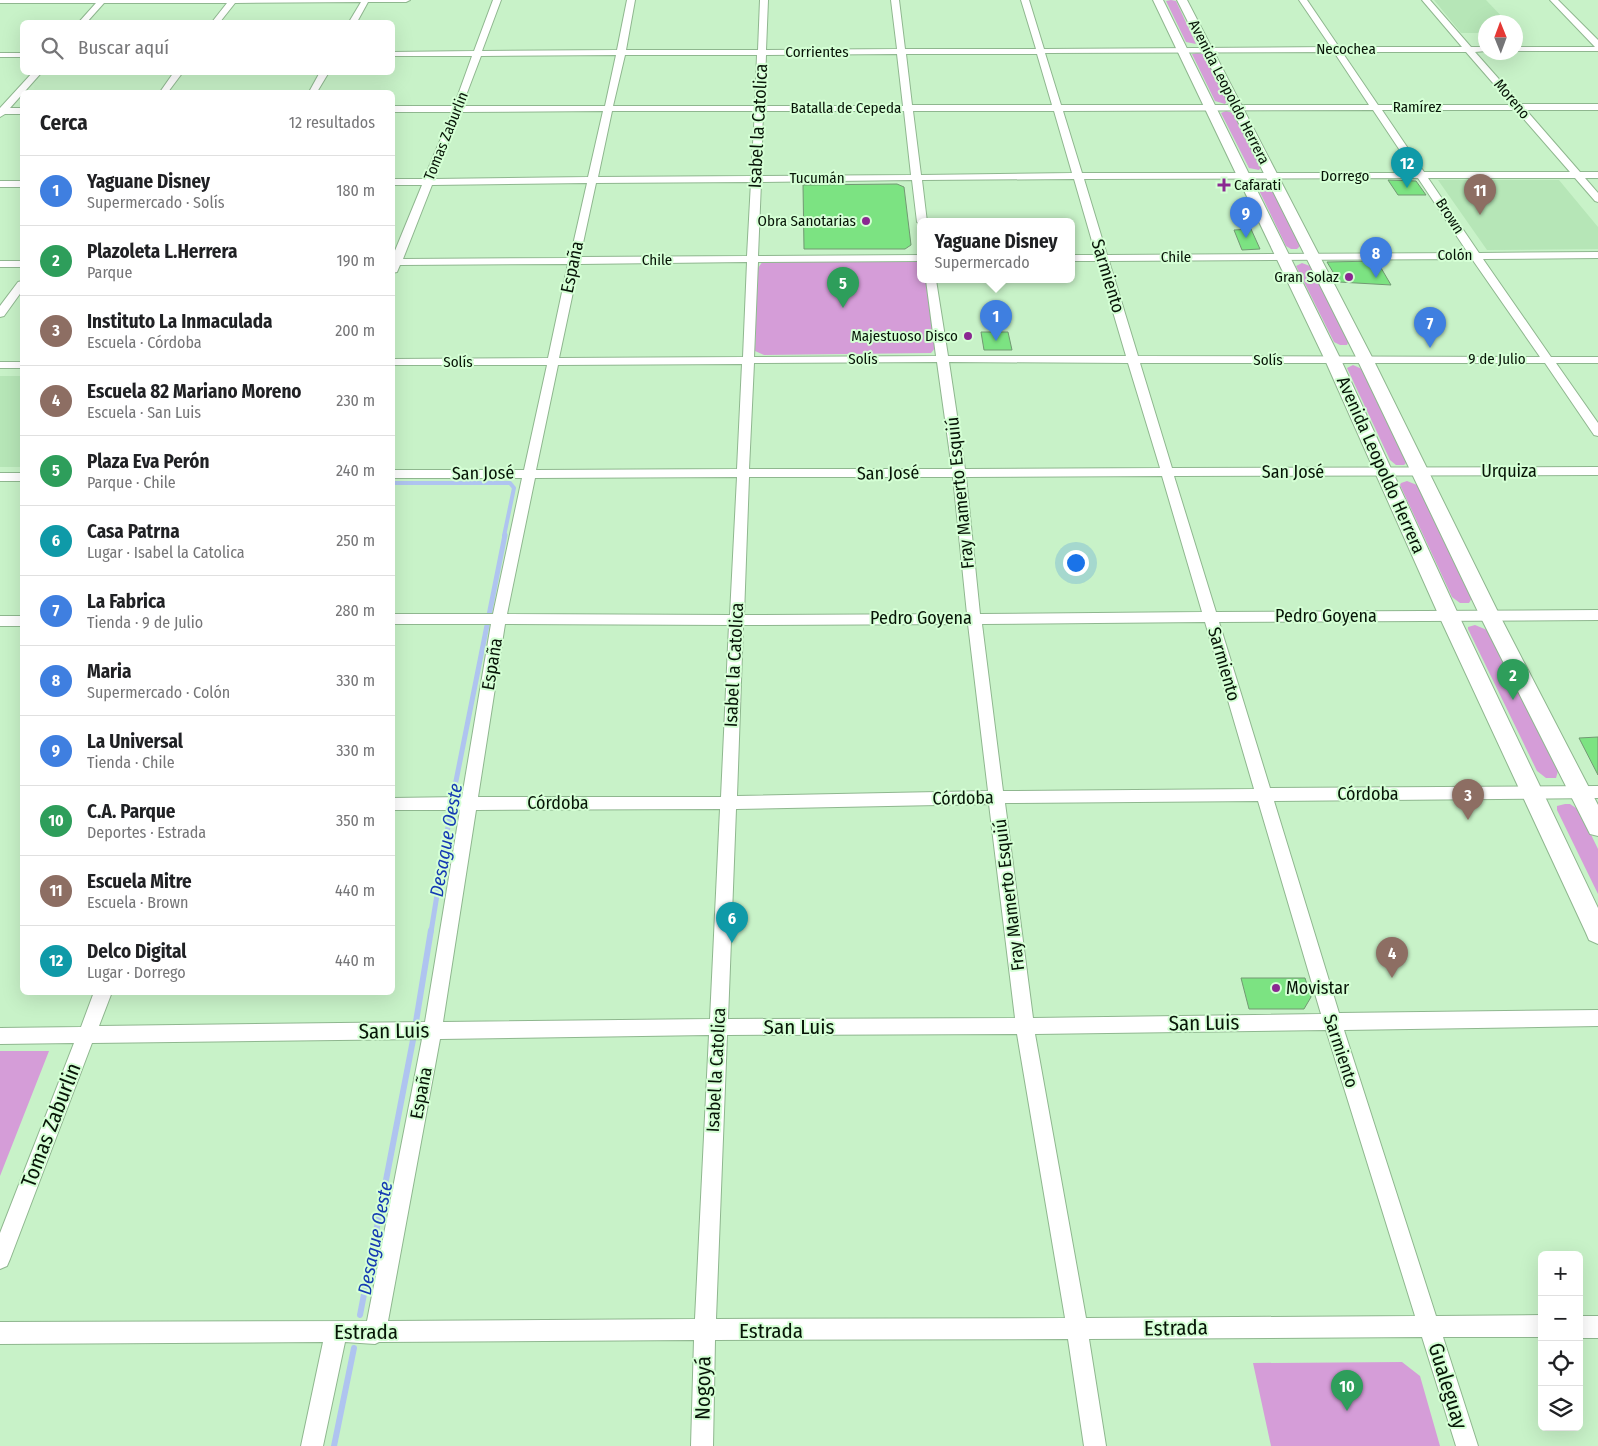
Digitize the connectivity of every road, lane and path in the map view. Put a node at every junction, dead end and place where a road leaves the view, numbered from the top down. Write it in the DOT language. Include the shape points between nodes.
graph roads {
  1 [pos="103,0"];
  2 [pos="233,0"];
  3 [pos="366,0"];
  4 [pos="406,0"];
  5 [pos="497,0"];
  6 [pos="631,0"];
  7 [pos="764,0"];
  8 [pos="895,0"];
  9 [pos="1025,0"];
  10 [pos="1158,0"];
  11 [pos="1182,0"];
  12 [pos="1303,0"];
  13 [pos="1426,0"];
  14 [pos="1554,0"];
  15 [pos="0,1"];
  16 [pos="85,20"];
  17 [pos="218,20"];
  18 [pos="354,20"];
  19 [pos="1598,47"];
  20 [pos="1337,49"];
  21 [pos="1470,49"];
  22 [pos="1478,49"];
  23 [pos="1523,49"];
  24 [pos="1040,50"];
  25 [pos="1182,50"];
  26 [pos="1208,50"];
  27 [pos="901,52"];
  28 [pos="622,53"];
  29 [pos="761,53"];
  30 [pos="395,54"];
  31 [pos="478,54"];
  32 [pos="0,55"];
  33 [pos="20,55"];
  34 [pos="35,75"];
  35 [pos="177,75"];
  36 [pos="323,75"];
  37 [pos="21,90"];
  38 [pos="166,90"];
  39 [pos="314,90"];
  40 [pos="20,91"];
  41 [pos="1209,106"];
  42 [pos="1375,106"];
  43 [pos="1056,107"];
  44 [pos="1236,107"];
  45 [pos="1519,107"];
  46 [pos="1598,107"];
  47 [pos="759,108"];
  48 [pos="908,108"];
  49 [pos="395,109"];
  50 [pos="457,109"];
  51 [pos="608,109"];
  52 [pos="20,111"];
  53 [pos="1,112"];
  54 [pos="1423,175"];
  55 [pos="1578,175"];
  56 [pos="1598,175"];
  57 [pos="1077,176"];
  58 [pos="1242,176"];
  59 [pos="1272,176"];
  60 [pos="916,178"];
  61 [pos="756,179"];
  62 [pos="591,180"];
  63 [pos="395,182"];
  64 [pos="428,182"];
  65 [pos="0,184"];
  66 [pos="20,184"];
  67 [pos="1598,199"];
  68 [pos="921,218"];
  69 [pos="1475,255"];
  70 [pos="1598,255"];
  71 [pos="1281,256"];
  72 [pos="1312,256"];
  73 [pos="1102,257"];
  74 [pos="917,258"];
  75 [pos="1075,258"];
  76 [pos="574,260"];
  77 [pos="752,260"];
  78 [pos="395,263"];
  79 [pos="0,264"];
  80 [pos="20,264"];
  81 [pos="395,265"];
  82 [pos="932,283"];
  83 [pos="20,287"];
  84 [pos="0,314"];
  85 [pos="944,358"];
  86 [pos="748,359"];
  87 [pos="1365,359"];
  88 [pos="1134,360"];
  89 [pos="1333,360"];
  90 [pos="1548,360"];
  91 [pos="1598,360"];
  92 [pos="553,361"];
  93 [pos="395,362"];
  94 [pos="0,365"];
  95 [pos="20,365"];
  96 [pos="1598,432"];
  97 [pos="1419,471"];
  98 [pos="1598,471"];
  99 [pos="959,472"];
  100 [pos="1166,472"];
  101 [pos="1383,472"];
  102 [pos="528,473"];
  103 [pos="395,474"];
  104 [pos="743,474"];
  105 [pos="0,477"];
  106 [pos="20,477"];
  107 [pos="1598,615"];
  108 [pos="1449,616"];
  109 [pos="1490,616"];
  110 [pos="1210,617"];
  111 [pos="499,618"];
  112 [pos="974,618"];
  113 [pos="395,619"];
  114 [pos="736,620"];
  115 [pos="0,621"];
  116 [pos="20,621"];
  117 [pos="1580,792"];
  118 [pos="1598,792"];
  119 [pos="1534,793"];
  120 [pos="1263,795"];
  121 [pos="997,797"];
  122 [pos="469,803"];
  123 [pos="728,803"];
  124 [pos="395,804"];
  125 [pos="1598,827"];
  126 [pos="1598,933"];
  127 [pos="102,995"];
  128 [pos="1598,1018"];
  129 [pos="1332,1021"];
  130 [pos="1025,1026"];
  131 [pos="718,1027"];
  132 [pos="433,1030"];
  133 [pos="86,1034"];
  134 [pos="0,1036"];
  135 [pos="0,1258"];
  136 [pos="1430,1326"];
  137 [pos="1538,1326"];
  138 [pos="1583,1327"];
  139 [pos="1598,1327"];
  140 [pos="1077,1329"];
  141 [pos="705,1331"];
  142 [pos="336,1332"];
  143 [pos="0,1333"];
  144 [pos="375,1333"];
  145 [pos="312,1446"];
  146 [pos="702,1446"];
  147 [pos="1095,1446"];
  148 [pos="1467,1446"];
  1 -- 2 [label="street"];
  1 -- 15 [label="street"];
  1 -- 16 [label="street"];
  2 -- 3 [label="street"];
  2 -- 17 [label="street"];
  3 -- 4 [label="street"];
  3 -- 18 [label="street"];
  5 -- 31 [label="street, Tomas Zaburlin"];
  6 -- 28 [label="street, España"];
  7 -- 29 [label="street, Isabel la Catolica"];
  8 -- 27 [label="street"];
  9 -- 24 [label="street, Sarmiento"];
  10 -- 25 [label="street, Avenida Leopoldo Herrera"];
  11 -- 26 [label="street, Avenida Leopoldo Herrera"];
  12 -- 20 [label="street, Brown"];
  13 -- 21 [label="street, Moreno"];
  14 -- 19 [label="street"];
  19 -- 23 [label="street"];
  20 -- 21 [label="street, Necochea"];
  20 -- 26 [label="street, Necochea"];
  20 -- 42 [label="street, Brown"];
  21 -- 22 [label="street, Necochea"];
  21 -- 45 [label="street, Moreno"];
  24 -- 25 [label="street, Corrientes"];
  24 -- 27 [label="street, Corrientes"];
  24 -- 43 [label="street, Sarmiento"];
  25 -- 26 [label="street, Necochea"];
  25 -- 41 [label="street, Avenida Leopoldo Herrera"];
  26 -- 44 [label="street, Avenida Leopoldo Herrera"];
  27 -- 29 [label="street, Corrientes"];
  27 -- 48 [label="street"];
  28 -- 29 [label="street, Corrientes"];
  28 -- 31 [label="street, Corrientes"];
  28 -- 51 [label="street, España"];
  29 -- 47 [label="street, Isabel la Catolica"];
  30 -- 31 [label="street, Corrientes"];
  31 -- 50 [label="street, Tomas Zaburlin"];
  32 -- 33 [label="street"];
  34 -- 37 [label="street"];
  35 -- 38 [label="street"];
  36 -- 39 [label="street"];
  40 -- 53 [label="street"];
  41 -- 43 [label="street, Batalla de Cepeda"];
  41 -- 44 [label="street, Ramírez"];
  41 -- 58 [label="street, Avenida Leopoldo Herrera"];
  42 -- 44 [label="street, Ramírez"];
  42 -- 45 [label="street, Ramírez"];
  42 -- 54 [label="street, Brown"];
  43 -- 48 [label="street, Batalla de Cepeda"];
  43 -- 57 [label="street, Sarmiento"];
  44 -- 59 [label="street, Avenida Leopoldo Herrera"];
  45 -- 46 [label="street, Ramírez"];
  45 -- 55 [label="street, Moreno"];
  47 -- 48 [label="street, Batalla de Cepeda"];
  47 -- 51 [label="street, Batalla de Cepeda"];
  47 -- 61 [label="street, Isabel la Catolica"];
  48 -- 60 [label="street"];
  49 -- 50 [label="street, Batalla de Cepeda"];
  50 -- 51 [label="street, Batalla de Cepeda"];
  50 -- 64 [label="street, Tomas Zaburlin"];
  51 -- 62 [label="street, España"];
  52 -- 53 [label="street"];
  54 -- 55 [label="street, Dorrego"];
  54 -- 59 [label="street, Dorrego"];
  54 -- 69 [label="street, Brown"];
  55 -- 56 [label="street, Dorrego"];
  55 -- 67 [label="street, Moreno"];
  57 -- 58 [label="street, Tucumán"];
  57 -- 60 [label="street, Tucumán"];
  57 -- 73 [label="street, Sarmiento"];
  58 -- 59 [label="street, Dorrego"];
  58 -- 71 [label="street, Avenida Leopoldo Herrera"];
  59 -- 72 [label="street, Avenida Leopoldo Herrera"];
  60 -- 61 [label="street, Tucumán"];
  60 -- 68 [label="street"];
  61 -- 62 [label="street, Tucumán"];
  61 -- 77 [label="street, Isabel la Catolica"];
  62 -- 64 [label="street, Tucumán"];
  62 -- 76 [label="street, España"];
  63 -- 64 [label="street, Tucumán"];
  64 -- 78 [label="street, Tomas Zaburlin"];
  65 -- 66 [label="street"];
  69 -- 70 [label="street, Colón"];
  69 -- 72 [label="street, Colón"];
  69 -- 90 [label="street, Brown"];
  71 -- 72 [label="street, Colón"];
  71 -- 73 [label="street, Chile"];
  71 -- 89 [label="street, Avenida Leopoldo Herrera"];
  72 -- 87 [label="street, Avenida Leopoldo Herrera"];
  73 -- 75 [label="street, Chile"];
  73 -- 88 [label="street, Sarmiento"];
  74 -- 77 [label="street, Chile"];
  76 -- 77 [label="street, Chile"];
  76 -- 81 [label="street, Chile"];
  76 -- 92 [label="street, España"];
  77 -- 86 [label="street, Isabel la Catolica"];
  79 -- 80 [label="street"];
  82 -- 85 [label="street, Fray Mamerto Esquiú"];
  83 -- 84 [label="street"];
  85 -- 86 [label="street, Solís"];
  85 -- 88 [label="street, Solís"];
  85 -- 99 [label="street, Fray Mamerto Esquiú"];
  86 -- 92 [label="street, Solís"];
  86 -- 104 [label="street, Isabel la Catolica"];
  87 -- 89 [label="street, 9 de Julio"];
  87 -- 90 [label="street, 9 de Julio"];
  87 -- 97 [label="street, Avenida Leopoldo Herrera"];
  88 -- 89 [label="street, Solís"];
  88 -- 100 [label="street, Sarmiento"];
  89 -- 101 [label="street, Avenida Leopoldo Herrera"];
  90 -- 91 [label="street, 9 de Julio"];
  90 -- 96 [label="street, Brown"];
  92 -- 93 [label="street, Solís"];
  92 -- 102 [label="street, España"];
  94 -- 95 [label="street"];
  97 -- 98 [label="street, Urquiza"];
  97 -- 101 [label="street, Urquiza"];
  97 -- 109 [label="street, Avenida Leopoldo Herrera"];
  99 -- 100 [label="street, San José"];
  99 -- 104 [label="street, San José"];
  99 -- 112 [label="street, Fray Mamerto Esquiú"];
  100 -- 101 [label="street, San José"];
  100 -- 110 [label="street, Sarmiento"];
  101 -- 108 [label="street, Avenida Leopoldo Herrera"];
  102 -- 103 [label="street, San José"];
  102 -- 104 [label="street, San José"];
  102 -- 111 [label="street, España"];
  104 -- 114 [label="street, Isabel la Catolica"];
  105 -- 106 [label="street"];
  107 -- 109 [label="street, Pedro Goyena"];
  108 -- 109 [label="street, Pedro Goyena"];
  108 -- 110 [label="street, Pedro Goyena"];
  108 -- 119 [label="street, Avenida Leopoldo Herrera"];
  109 -- 117 [label="street, Avenida Leopoldo Herrera"];
  110 -- 112 [label="street, Pedro Goyena"];
  110 -- 120 [label="street, Sarmiento"];
  111 -- 113 [label="street, Pedro Goyena"];
  111 -- 114 [label="street, Pedro Goyena"];
  111 -- 122 [label="street, España"];
  112 -- 114 [label="street, Pedro Goyena"];
  112 -- 121 [label="street, Fray Mamerto Esquiú"];
  114 -- 123 [label="street, Isabel la Catolica"];
  115 -- 116 [label="street"];
  117 -- 118 [label="street, Córdoba"];
  117 -- 119 [label="street, Córdoba"];
  117 -- 125 [label="street, Avenida Leopoldo Herrera"];
  119 -- 120 [label="street, Córdoba"];
  119 -- 126 [label="street, Avenida Leopoldo Herrera"];
  120 -- 121 [label="street, Córdoba"];
  120 -- 129 [label="street, Sarmiento"];
  121 -- 123 [label="street, Córdoba"];
  121 -- 130 [label="street, Fray Mamerto Esquiú"];
  122 -- 123 [label="street, Córdoba"];
  122 -- 124 [label="street, Córdoba"];
  122 -- 132 [label="street, España"];
  123 -- 131 [label="street, Isabel la Catolica"];
  127 -- 133 [label="street, Tomas Zaburlin"];
  128 -- 129 [label="street, San Luis"];
  129 -- 130 [label="street, San Luis"];
  129 -- 136 [label="street, Sarmiento"];
  130 -- 131 [label="street, San Luis"];
  130 -- 140 [label="street, Fray Mamerto Esquiú"];
  131 -- 132 [label="street, San Luis"];
  131 -- 141 [label="street, Isabel la Catolica"];
  132 -- 133 [label="street, San Luis"];
  132 -- 144 [label="street, España"];
  133 -- 134 [label="street, San Luis"];
  133 -- 135 [label="street, Tomas Zaburlin"];
  136 -- 137 [label="street, Estrada"];
  136 -- 140 [label="street, Estrada"];
  136 -- 148 [label="street, Gualeguay"];
  138 -- 139 [label="street"];
  140 -- 141 [label="street, Estrada"];
  140 -- 147 [label="street, Fray Mamerto Esquiú"];
  141 -- 144 [label="street, Estrada"];
  141 -- 146 [label="street, Nogoyá"];
  142 -- 143 [label="street, Estrada"];
  142 -- 144 [label="street, Estrada"];
  142 -- 145 [label="street"];
}
